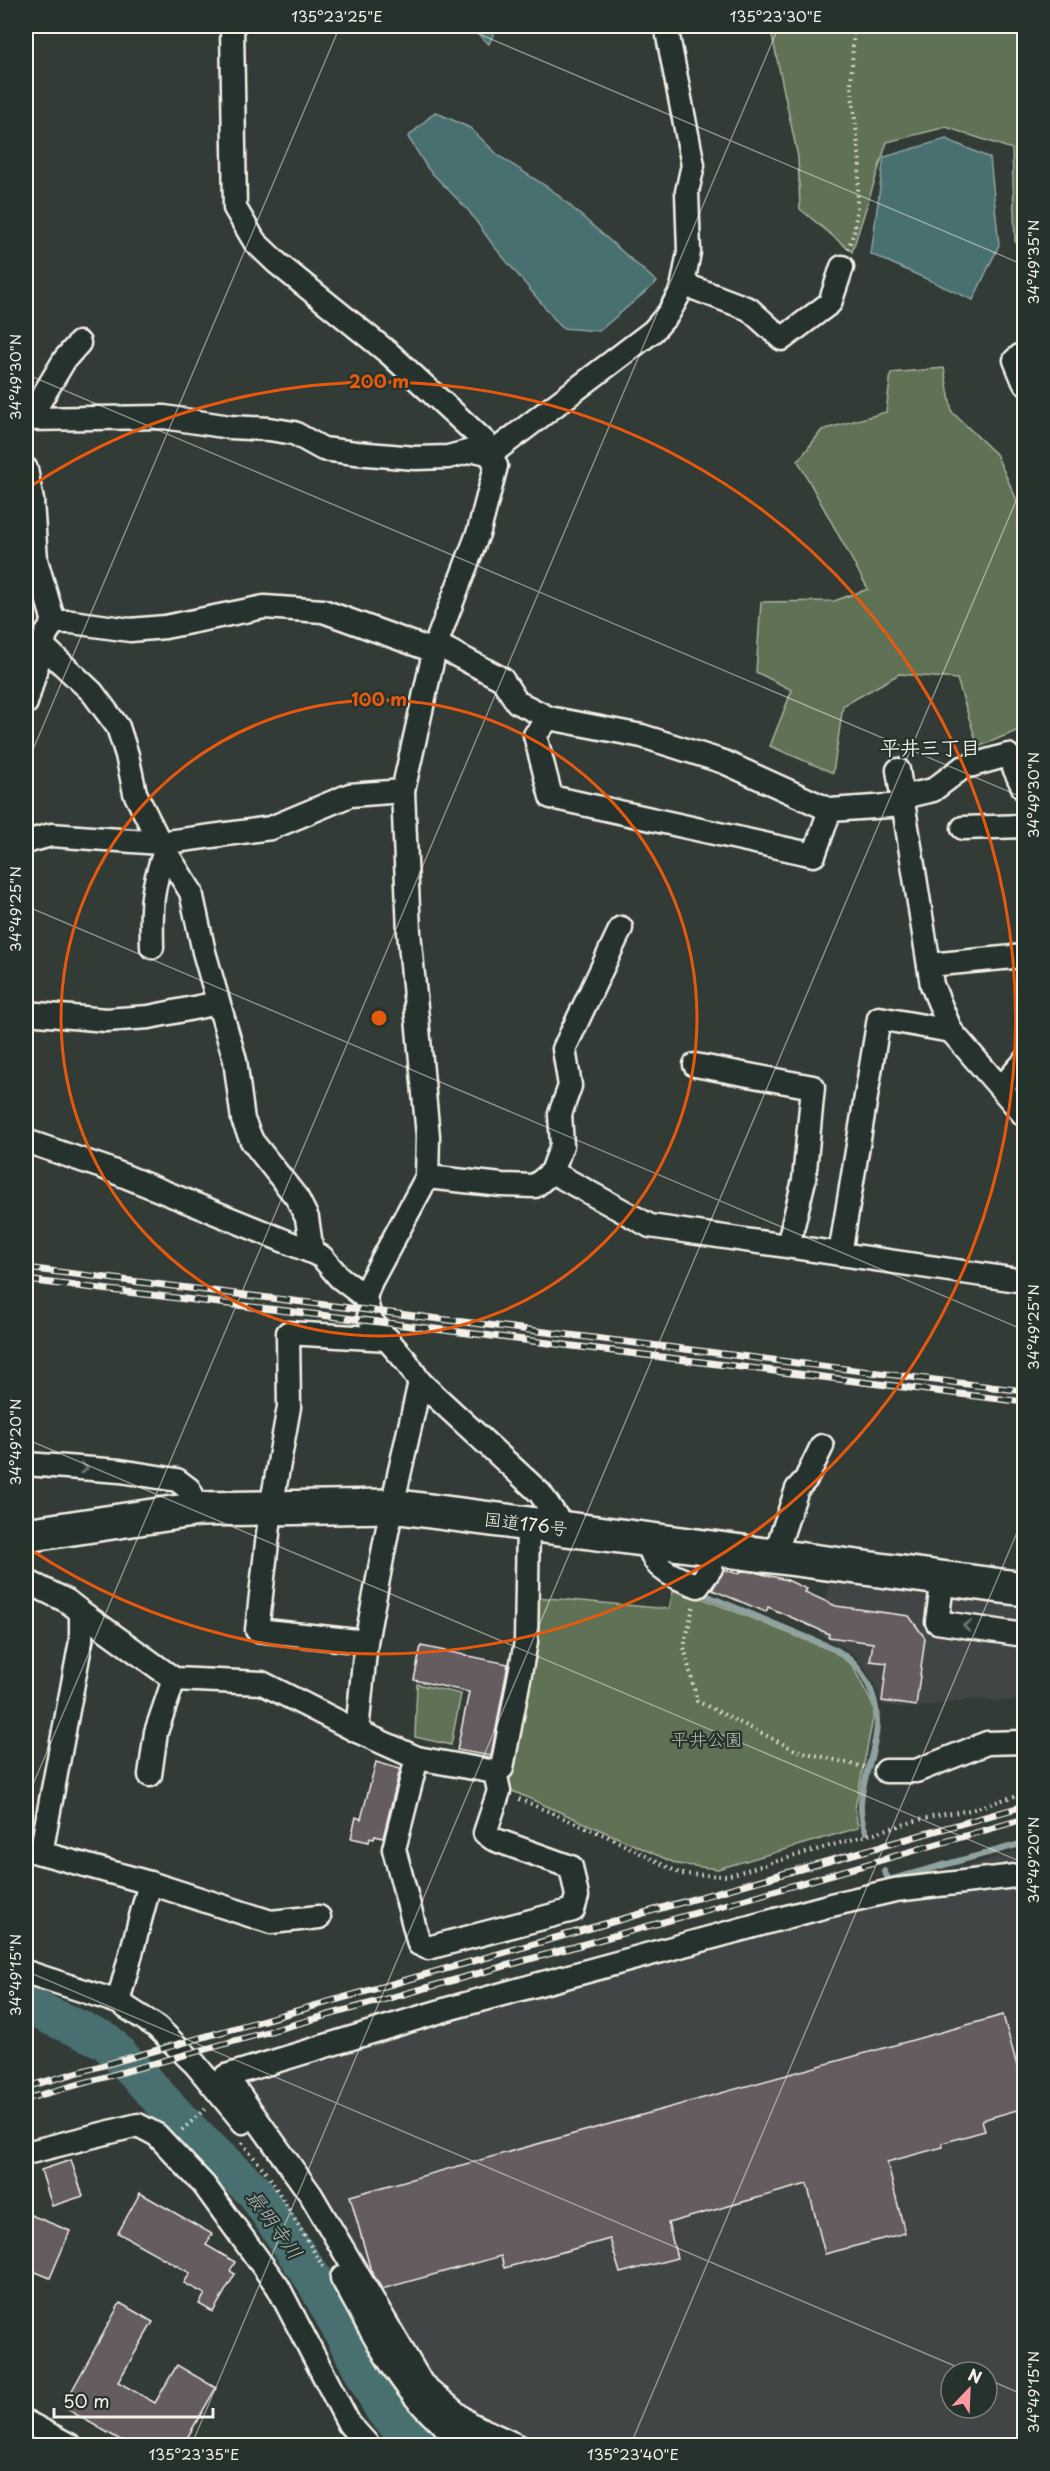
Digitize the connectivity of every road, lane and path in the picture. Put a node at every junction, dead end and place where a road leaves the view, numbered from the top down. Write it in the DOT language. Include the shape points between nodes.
graph roads {
  1 [pos="232,26"];
  2 [pos="666,26"];
  3 [pos="854,26"];
  4 [pos="842,267"];
  5 [pos="683,284"];
  6 [pos="79,343"];
  7 [pos="1024,353"];
  8 [pos="1024,382"];
  9 [pos="27,419"];
  10 [pos="491,454"];
  11 [pos="26,469"];
  12 [pos="29,501"];
  13 [pos="54,622"];
  14 [pos="42,645"];
  15 [pos="435,648"];
  16 [pos="26,703"];
  17 [pos="549,718"];
  18 [pos="898,770"];
  19 [pos="1024,789"];
  20 [pos="403,791"];
  21 [pos="903,801"];
  22 [pos="830,810"];
  23 [pos="1024,826"];
  24 [pos="963,828"];
  25 [pos="26,842"];
  26 [pos="163,847"];
  27 [pos="621,928"];
  28 [pos="152,947"];
  29 [pos="1024,956"];
  30 [pos="929,965"];
  31 [pos="218,1003"];
  32 [pos="26,1013"];
  33 [pos="951,1031"];
  34 [pos="1024,1062"];
  35 [pos="695,1065"];
  36 [pos="1001,1088"];
  37 [pos="1024,1115"];
  38 [pos="26,1141"];
  39 [pos="552,1172"];
  40 [pos="427,1177"];
  41 [pos="788,1246"];
  42 [pos="312,1252"];
  43 [pos="840,1254"];
  44 [pos="1024,1281"];
  45 [pos="365,1297"];
  46 [pos="388,1339"];
  47 [pos="420,1382"];
  48 [pos="822,1446"];
  49 [pos="26,1464"];
  50 [pos="392,1506"];
  51 [pos="271,1508"];
  52 [pos="199,1509"];
  53 [pos="528,1524"];
  54 [pos="564,1528"];
  55 [pos="26,1535"];
  56 [pos="775,1555"];
  57 [pos="943,1578"];
  58 [pos="26,1581"];
  59 [pos="1024,1589"];
  60 [pos="693,1605"];
  61 [pos="81,1612"];
  62 [pos="1024,1635"];
  63 [pos="366,1642"];
  64 [pos="174,1679"];
  65 [pos="357,1731"];
  66 [pos="1024,1742"];
  67 [pos="417,1758"];
  68 [pos="876,1769"];
  69 [pos="150,1775"];
  70 [pos="497,1781"];
  71 [pos="1024,1793"];
  72 [pos="33,1851"];
  73 [pos="1024,1875"];
  74 [pos="150,1883"];
  75 [pos="319,1917"];
  76 [pos="26,1972"];
  77 [pos="118,2002"];
  78 [pos="207,2108"];
  79 [pos="176,2136"];
  80 [pos="26,2153"];
  81 [pos="26,2422"];
  82 [pos="465,2443"];
  83 [pos="71,2445"];
  84 [pos="369,2445"];
  85 [pos="518,2445"];
  1 -- 10 [label="street" via="235,208 246,229 277,263 399,362 485,442"];
  2 -- 5 [label="street" via="693,165 687,192 689,252"];
  3 -- 4 [label="path" via="851,84 860,163 855,229"];
  4 -- 5 [label="street" via="830,303 782,339 749,309"];
  5 -- 10 [label="street" via="669,314 653,331"];
  6 -- 9 [label="street"];
  7 -- 8 [label="street" via="1015,360"];
  9 -- 10 [label="street" via="164,417 294,433 323,448 356,453 415,458 475,450"];
  10 -- 15 [label="street" via="495,466 479,531"];
  11 -- 12 [label="street"];
  12 -- 13 [label="street" via="36,560"];
  13 -- 14 [label="street"];
  13 -- 15 [label="street" via="130,630 264,607 311,610"];
  14 -- 16 [label="street"];
  14 -- 26 [label="street" via="92,692 118,727 135,793"];
  15 -- 17 [label="street" via="502,679 517,702"];
  15 -- 20 [label="street"];
  17 -- 22 [label="street" via="642,736 724,762"];
  17 -- 22 [label="street" via="535,735 551,797 814,855"];
  18 -- 21 [label="street"];
  19 -- 21 [label="street" via="1008,755 963,768 933,790"];
  20 -- 26 [label="street" via="350,795 271,828"];
  20 -- 40 [label="street" via="409,932 428,1136"];
  21 -- 22 [label="street"];
  21 -- 30 [label="street"];
  23 -- 24 [label="street"];
  25 -- 26 [label="street" via="51,835"];
  26 -- 28 [label="street" via="151,899"];
  26 -- 31 [label="street" via="191,892"];
  27 -- 39 [label="street" via="564,1049 570,1086 560,1114 562,1145"];
  29 -- 30 [label="street"];
  30 -- 33 [label="street" via="932,985"];
  31 -- 32 [label="street" via="149,1017 106,1020"];
  31 -- 42 [label="street" via="236,1060 243,1120 252,1141 297,1198 307,1218"];
  33 -- 36 [label="street"];
  33 -- 43 [label="street" via="879,1018"];
  34 -- 36 [label="street"];
  35 -- 41 [label="street" via="813,1087 804,1180"];
  36 -- 37 [label="street"];
  38 -- 42 [label="street" via="105,1168"];
  39 -- 40 [label="street" via="535,1186"];
  39 -- 41 [label="street" via="650,1226"];
  40 -- 45 [label="street"];
  41 -- 43 [label="street"];
  42 -- 45 [label="street"];
  43 -- 44 [label="street"];
  45 -- 46 [label="street" via="371,1321"];
  46 -- 47 [label="street"];
  46 -- 51 [label="street" via="288,1333 289,1407"];
  47 -- 50 [label="street"];
  47 -- 54 [label="street" via="540,1493"];
  48 -- 56 [label="street" via="797,1489"];
  49 -- 52 [label="street, one-way" via="177,1480 189,1489"];
  50 -- 51 [label="highway, 国道176号"];
  50 -- 53 [label="highway, 国道176号"];
  50 -- 63 [label="street"];
  51 -- 52 [label="highway, 国道176号"];
  51 -- 63 [label="street" via="257,1630"];
  52 -- 55 [label="highway, 国道176号"];
  53 -- 54 [label="highway, 国道176号"];
  53 -- 70 [label="street" via="526,1642"];
  54 -- 56 [label="highway, 国道176号"];
  56 -- 57 [label="highway, 国道176号"];
  57 -- 59 [label="highway, 国道176号"];
  62 -- 57 [label="street, one-way" via="937,1622"];
  58 -- 61 [label="street"];
  60 -- 68 [label="path" via="684,1647 697,1701 795,1750"];
  61 -- 64 [label="street"];
  61 -- 72 [label="street" via="81,1641"];
  63 -- 65 [label="street"];
  64 -- 65 [label="street" via="262,1683"];
  64 -- 69 [label="street" via="156,1732"];
  65 -- 67 [label="street"];
  66 -- 68 [label="street" via="987,1743 915,1771"];
  67 -- 70 [label="street"];
  67 -- 70 [label="street" via="394,1849 419,1944 428,1948 573,1910 577,1896 571,1867 485,1833"];
  70 -- 71 [label="path" via="681,1874 726,1876"];
  72 -- 74 [label="street"];
  73 -- 85 [label="street" via="895,1890 831,1905 451,2008 226,2076 311,2195 422,2384 468,2423"];
  74 -- 75 [label="street" via="271,1922"];
  74 -- 77 [label="street"];
  76 -- 77 [label="street"];
  77 -- 82 [label="street" via="157,2027 195,2064 262,2145 388,2358 423,2406"];
  78 -- 79 [label="path"];
  80 -- 84 [label="street" via="138,2125 157,2134 204,2185 278,2287 349,2424"];
  81 -- 83 [label="street"];
}
